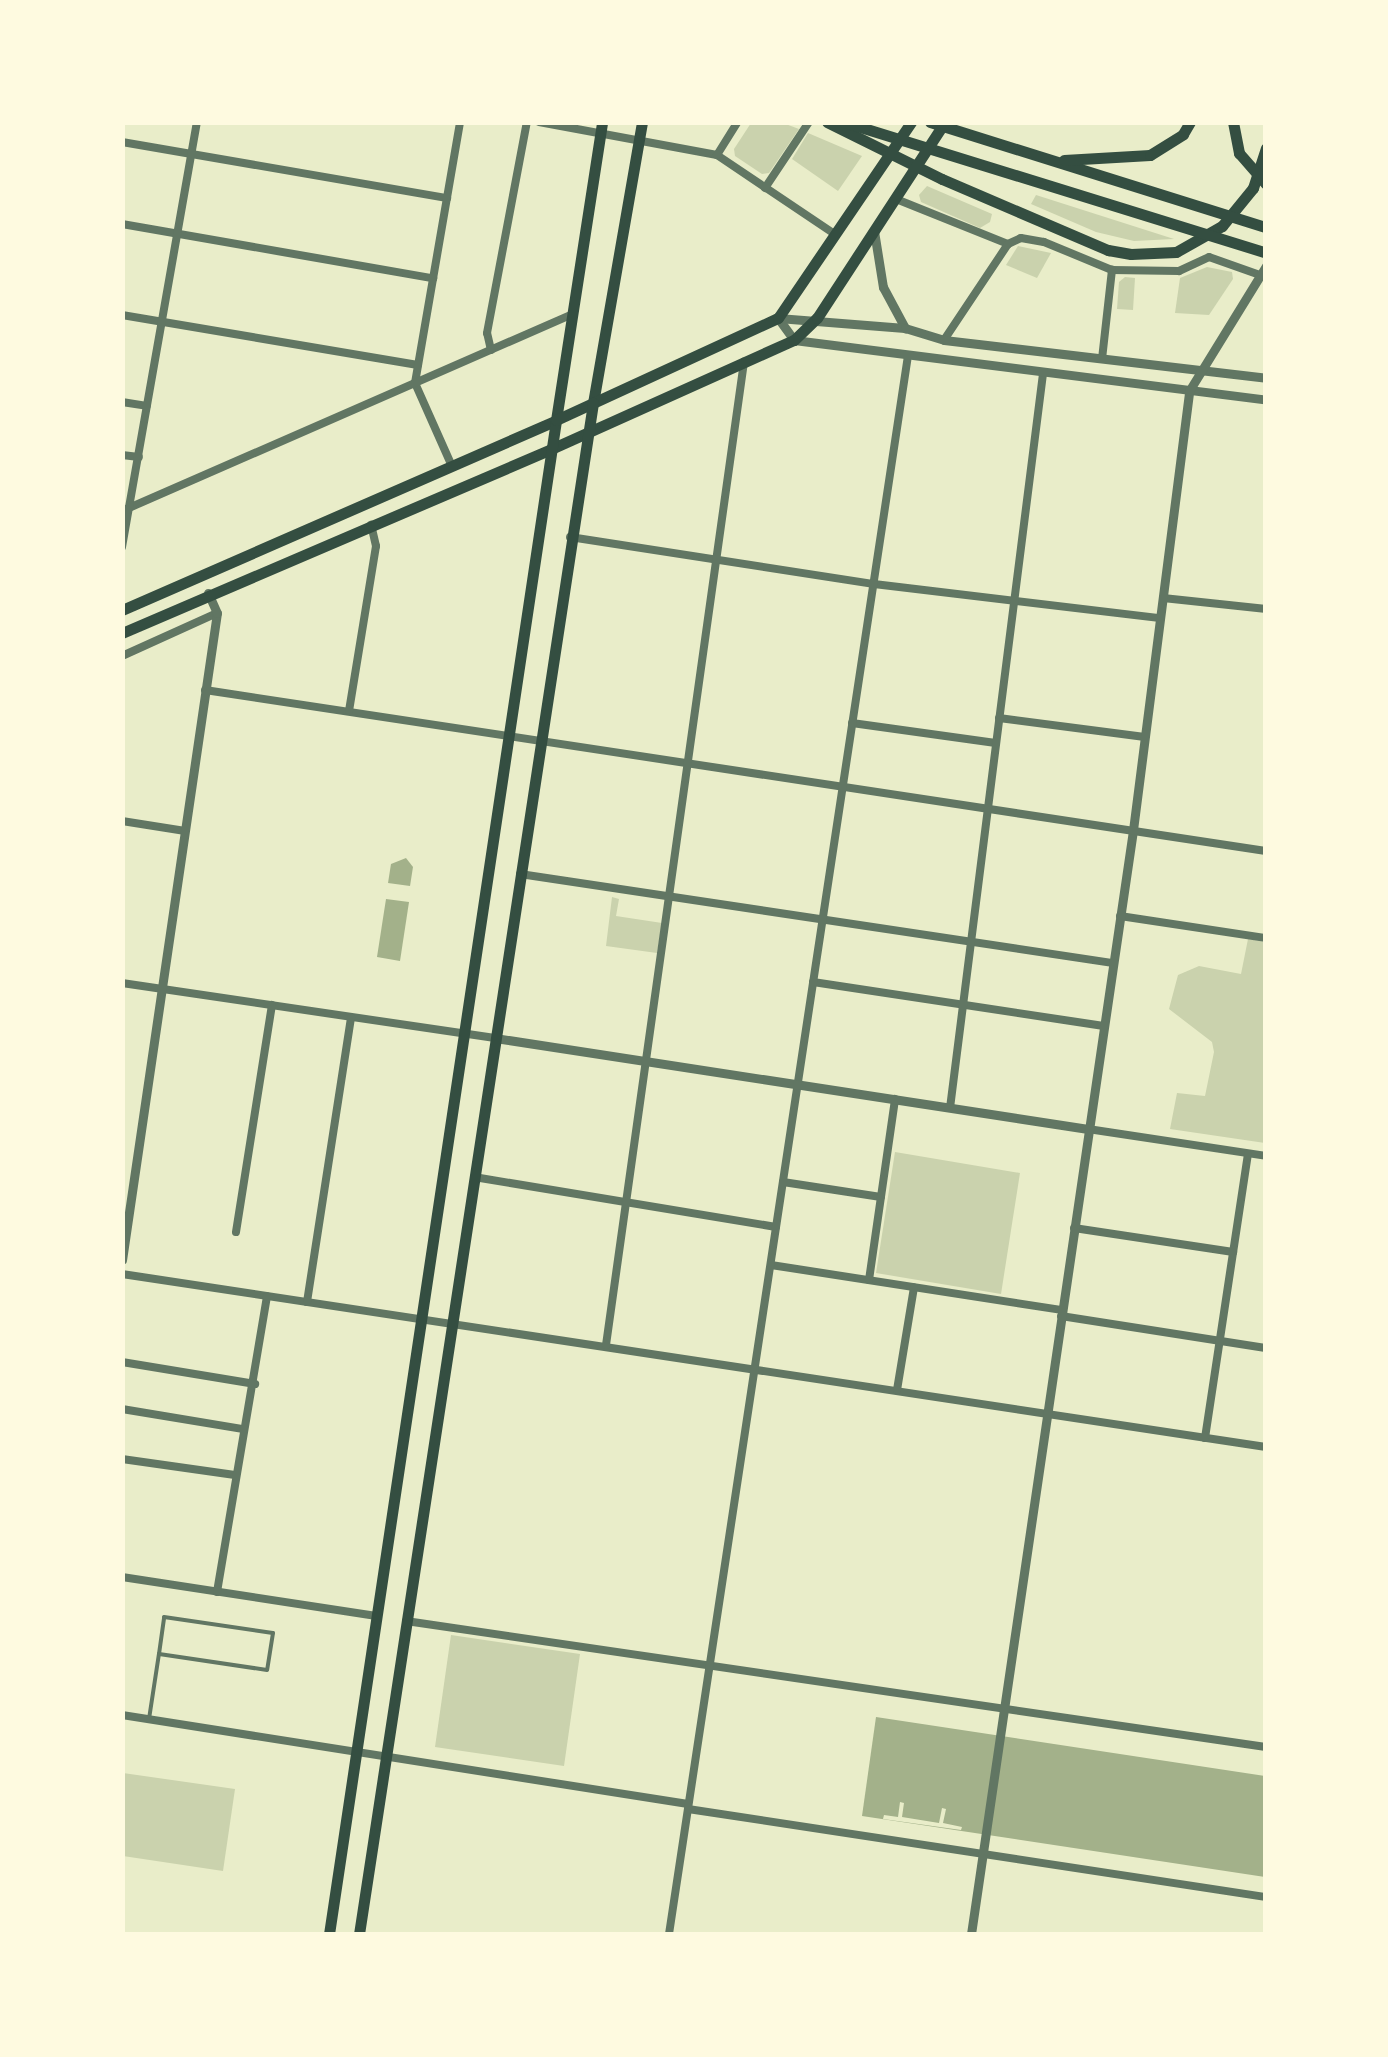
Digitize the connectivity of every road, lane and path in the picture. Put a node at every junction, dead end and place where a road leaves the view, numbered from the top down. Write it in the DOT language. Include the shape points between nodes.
graph roads {
  1 [pos="197,122"];
  2 [pos="460,122"];
  3 [pos="527,122"];
  4 [pos="539,122"];
  5 [pos="642,122"];
  6 [pos="738,122"];
  7 [pos="809,122"];
  8 [pos="827,122"];
  9 [pos="844,122"];
  10 [pos="911,122"];
  11 [pos="930,122"];
  12 [pos="945,122"];
  13 [pos="1190,122"];
  14 [pos="1232,122"];
  15 [pos="601,128"];
  16 [pos="122,142"];
  17 [pos="639,142"];
  18 [pos="1266,148"];
  19 [pos="192,154"];
  20 [pos="717,155"];
  21 [pos="1044,159"];
  22 [pos="1266,184"];
  23 [pos="766,188"];
  24 [pos="446,198"];
  25 [pos="896,199"];
  26 [pos="122,224"];
  27 [pos="1266,226"];
  28 [pos="874,231"];
  29 [pos="178,234"];
  30 [pos="836,235"];
  31 [pos="1008,244"];
  32 [pos="1266,253"];
  33 [pos="1112,270"];
  34 [pos="1262,270"];
  35 [pos="432,278"];
  36 [pos="574,313"];
  37 [pos="122,315"];
  38 [pos="778,318"];
  39 [pos="817,318"];
  40 [pos="162,322"];
  41 [pos="905,328"];
  42 [pos="794,340"];
  43 [pos="944,340"];
  44 [pos="490,350"];
  45 [pos="908,356"];
  46 [pos="1102,359"];
  47 [pos="744,362"];
  48 [pos="418,365"];
  49 [pos="1198,370"];
  50 [pos="1043,374"];
  51 [pos="1266,378"];
  52 [pos="415,384"];
  53 [pos="1190,391"];
  54 [pos="1266,400"];
  55 [pos="122,402"];
  56 [pos="592,403"];
  57 [pos="148,406"];
  58 [pos="556,420"];
  59 [pos="585,437"];
  60 [pos="551,449"];
  61 [pos="122,455"];
  62 [pos="139,456"];
  63 [pos="451,464"];
  64 [pos="126,510"];
  65 [pos="371,526"];
  66 [pos="570,538"];
  67 [pos="122,547"];
  68 [pos="716,560"];
  69 [pos="874,584"];
  70 [pos="208,594"];
  71 [pos="1163,598"];
  72 [pos="1014,600"];
  73 [pos="1266,609"];
  74 [pos="122,610"];
  75 [pos="217,613"];
  76 [pos="1160,618"];
  77 [pos="122,633"];
  78 [pos="122,656"];
  79 [pos="206,690"];
  80 [pos="350,711"];
  81 [pos="999,718"];
  82 [pos="852,722"];
  83 [pos="510,735"];
  84 [pos="1145,737"];
  85 [pos="541,739"];
  86 [pos="996,743"];
  87 [pos="688,761"];
  88 [pos="843,785"];
  89 [pos="988,808"];
  90 [pos="122,822"];
  91 [pos="1133,830"];
  92 [pos="185,831"];
  93 [pos="1266,851"];
  94 [pos="520,874"];
  95 [pos="669,896"];
  96 [pos="1120,916"];
  97 [pos="823,919"];
  98 [pos="1266,938"];
  99 [pos="971,942"];
  100 [pos="1113,963"];
  101 [pos="122,982"];
  102 [pos="813,982"];
  103 [pos="162,988"];
  104 [pos="272,1005"];
  105 [pos="963,1005"];
  106 [pos="351,1018"];
  107 [pos="1104,1026"];
  108 [pos="466,1035"];
  109 [pos="495,1038"];
  110 [pos="646,1061"];
  111 [pos="798,1084"];
  112 [pos="895,1099"];
  113 [pos="950,1108"];
  114 [pos="1088,1129"];
  115 [pos="1248,1154"];
  116 [pos="1266,1156"];
  117 [pos="474,1177"];
  118 [pos="783,1182"];
  119 [pos="881,1197"];
  120 [pos="626,1202"];
  121 [pos="776,1227"];
  122 [pos="1074,1228"];
  123 [pos="236,1232"];
  124 [pos="1233,1252"];
  125 [pos="122,1260"];
  126 [pos="770,1265"];
  127 [pos="122,1274"];
  128 [pos="869,1280"];
  129 [pos="914,1287"];
  130 [pos="267,1296"];
  131 [pos="307,1302"];
  132 [pos="1062,1313"];
  133 [pos="424,1320"];
  134 [pos="452,1322"];
  135 [pos="1220,1341"];
  136 [pos="606,1345"];
  137 [pos="1266,1348"];
  138 [pos="122,1362"];
  139 [pos="755,1368"];
  140 [pos="255,1384"];
  141 [pos="897,1390"];
  142 [pos="122,1409"];
  143 [pos="1048,1413"];
  144 [pos="243,1428"];
  145 [pos="1204,1438"];
  146 [pos="1266,1447"];
  147 [pos="122,1459"];
  148 [pos="235,1476"];
  149 [pos="122,1578"];
  150 [pos="217,1592"];
  151 [pos="378,1616"];
  152 [pos="406,1622"];
  153 [pos="158,1654"];
  154 [pos="710,1666"];
  155 [pos="1003,1707"];
  156 [pos="122,1715"];
  157 [pos="149,1719"];
  158 [pos="1266,1747"];
  159 [pos="357,1750"];
  160 [pos="386,1757"];
  161 [pos="688,1807"];
  162 [pos="983,1855"];
  163 [pos="1266,1897"];
  164 [pos="329,1934"];
  165 [pos="359,1934"];
  166 [pos="669,1934"];
  167 [pos="972,1934"];
  1 -- 19 [label="street"];
  2 -- 24 [label="street"];
  3 -- 44 [label="street" via="487,333"];
  4 -- 15 [label="street"];
  5 -- 17 [label="main road"];
  6 -- 20 [label="street"];
  7 -- 23 [label="street"];
  8 -- 18 [label="main road" via="942,179 1131,254 1188,248 1222,226 1246,197"];
  9 -- 32 [label="main road"];
  10 -- 30 [label="main road"];
  11 -- 21 [label="main road"];
  12 -- 25 [label="main road"];
  13 -- 21 [label="main road" via="1150,156"];
  14 -- 22 [label="main road" via="1239,152"];
  15 -- 17 [label="street"];
  15 -- 36 [label="main road"];
  16 -- 19 [label="street"];
  17 -- 20 [label="street"];
  17 -- 56 [label="main road"];
  19 -- 24 [label="street"];
  19 -- 29 [label="street"];
  20 -- 23 [label="street"];
  21 -- 27 [label="main road"];
  23 -- 30 [label="street"];
  24 -- 35 [label="street"];
  25 -- 28 [label="main road"];
  25 -- 31 [label="street"];
  26 -- 29 [label="street"];
  28 -- 39 [label="main road"];
  28 -- 41 [label="street" via="883,287"];
  29 -- 35 [label="street"];
  29 -- 40 [label="street"];
  30 -- 38 [label="main road"];
  31 -- 33 [label="street" via="1021,238 1044,242"];
  31 -- 43 [label="street"];
  33 -- 34 [label="street" via="1179,271 1209,258"];
  33 -- 46 [label="street"];
  34 -- 49 [label="street"];
  35 -- 48 [label="street"];
  36 -- 44 [label="street"];
  36 -- 58 [label="main road"];
  37 -- 40 [label="street"];
  38 -- 39 [label="street"];
  38 -- 42 [label="street"];
  38 -- 56 [label="main road"];
  39 -- 41 [label="street"];
  39 -- 42 [label="main road"];
  40 -- 48 [label="street"];
  40 -- 57 [label="street"];
  41 -- 43 [label="street"];
  42 -- 45 [label="street"];
  42 -- 47 [label="main road"];
  43 -- 46 [label="street"];
  44 -- 52 [label="street"];
  45 -- 50 [label="street"];
  45 -- 69 [label="street"];
  46 -- 49 [label="street"];
  47 -- 59 [label="main road"];
  47 -- 68 [label="street"];
  48 -- 52 [label="street"];
  49 -- 51 [label="street"];
  49 -- 53 [label="street"];
  50 -- 53 [label="street"];
  50 -- 72 [label="street"];
  52 -- 63 [label="street"];
  52 -- 64 [label="street"];
  53 -- 54 [label="street"];
  53 -- 71 [label="street"];
  55 -- 57 [label="street"];
  56 -- 58 [label="main road"];
  56 -- 59 [label="main road"];
  57 -- 62 [label="street"];
  58 -- 60 [label="main road"];
  58 -- 63 [label="main road"];
  59 -- 60 [label="main road"];
  59 -- 66 [label="main road"];
  60 -- 65 [label="main road"];
  60 -- 83 [label="main road"];
  61 -- 62 [label="street"];
  62 -- 64 [label="street"];
  63 -- 74 [label="main road"];
  64 -- 67 [label="street"];
  65 -- 70 [label="main road"];
  65 -- 80 [label="street" via="376,546"];
  66 -- 68 [label="street"];
  66 -- 85 [label="main road"];
  68 -- 69 [label="street"];
  68 -- 87 [label="street"];
  69 -- 72 [label="street"];
  69 -- 82 [label="street"];
  70 -- 75 [label="street"];
  70 -- 77 [label="main road"];
  71 -- 73 [label="street"];
  71 -- 76 [label="street"];
  72 -- 76 [label="street"];
  72 -- 81 [label="street"];
  75 -- 78 [label="street"];
  75 -- 79 [label="street"];
  76 -- 84 [label="street"];
  79 -- 80 [label="street"];
  79 -- 92 [label="street"];
  80 -- 83 [label="street"];
  81 -- 84 [label="street"];
  81 -- 86 [label="street"];
  82 -- 86 [label="street"];
  82 -- 88 [label="street"];
  83 -- 85 [label="street"];
  83 -- 108 [label="main road"];
  84 -- 91 [label="street"];
  85 -- 87 [label="street"];
  85 -- 94 [label="main road"];
  86 -- 89 [label="street"];
  87 -- 88 [label="street"];
  87 -- 95 [label="street"];
  88 -- 89 [label="street"];
  88 -- 97 [label="street"];
  89 -- 91 [label="street"];
  89 -- 99 [label="street"];
  90 -- 92 [label="street"];
  91 -- 93 [label="street"];
  91 -- 96 [label="street"];
  92 -- 103 [label="street"];
  94 -- 95 [label="street"];
  94 -- 109 [label="main road"];
  95 -- 97 [label="street"];
  95 -- 110 [label="street"];
  96 -- 98 [label="street"];
  96 -- 100 [label="street"];
  97 -- 99 [label="street"];
  97 -- 102 [label="street"];
  99 -- 100 [label="street"];
  99 -- 105 [label="street"];
  100 -- 107 [label="street"];
  101 -- 103 [label="street"];
  102 -- 105 [label="street"];
  102 -- 111 [label="street"];
  103 -- 104 [label="street"];
  103 -- 125 [label="street"];
  104 -- 106 [label="street"];
  104 -- 123 [label="street"];
  105 -- 107 [label="street"];
  105 -- 113 [label="street"];
  106 -- 108 [label="street"];
  106 -- 131 [label="street"];
  107 -- 114 [label="street"];
  108 -- 109 [label="street"];
  108 -- 133 [label="main road"];
  109 -- 110 [label="street"];
  109 -- 117 [label="main road"];
  110 -- 111 [label="street"];
  110 -- 120 [label="street"];
  111 -- 112 [label="street"];
  111 -- 118 [label="street"];
  112 -- 113 [label="street"];
  112 -- 119 [label="street"];
  113 -- 114 [label="street"];
  114 -- 115 [label="street"];
  114 -- 122 [label="street"];
  115 -- 116 [label="street"];
  115 -- 124 [label="street"];
  117 -- 120 [label="street"];
  117 -- 134 [label="main road"];
  118 -- 119 [label="street"];
  118 -- 121 [label="street"];
  119 -- 128 [label="street"];
  120 -- 121 [label="street"];
  120 -- 136 [label="street"];
  121 -- 126 [label="street"];
  122 -- 124 [label="street"];
  122 -- 132 [label="street"];
  124 -- 135 [label="street"];
  126 -- 128 [label="street"];
  126 -- 139 [label="street"];
  127 -- 130 [label="street"];
  128 -- 129 [label="street"];
  129 -- 132 [label="street"];
  129 -- 141 [label="street"];
  130 -- 131 [label="street"];
  130 -- 140 [label="street"];
  131 -- 133 [label="street"];
  132 -- 135 [label="street"];
  132 -- 143 [label="street"];
  133 -- 134 [label="street"];
  133 -- 151 [label="main road"];
  134 -- 136 [label="street"];
  134 -- 152 [label="main road"];
  135 -- 137 [label="street"];
  135 -- 145 [label="street"];
  136 -- 139 [label="street"];
  138 -- 140 [label="street"];
  139 -- 141 [label="street"];
  139 -- 154 [label="street"];
  140 -- 144 [label="street"];
  141 -- 143 [label="street"];
  142 -- 144 [label="street"];
  143 -- 145 [label="street"];
  143 -- 155 [label="street"];
  144 -- 148 [label="street"];
  145 -- 146 [label="street"];
  147 -- 148 [label="street"];
  148 -- 150 [label="street"];
  149 -- 150 [label="street"];
  150 -- 151 [label="street"];
  151 -- 159 [label="main road"];
  152 -- 154 [label="street"];
  152 -- 160 [label="main road"];
  153 -- 153 [label="lane" via="164,1617 272,1634 267,1670"];
  153 -- 157 [label="lane"];
  154 -- 155 [label="street"];
  154 -- 161 [label="street"];
  155 -- 158 [label="street"];
  155 -- 162 [label="street"];
  156 -- 157 [label="street"];
  157 -- 159 [label="street"];
  159 -- 160 [label="street"];
  159 -- 164 [label="main road"];
  160 -- 161 [label="street"];
  160 -- 165 [label="main road"];
  161 -- 162 [label="street"];
  161 -- 166 [label="street"];
  162 -- 163 [label="street"];
  162 -- 167 [label="street"];
}
